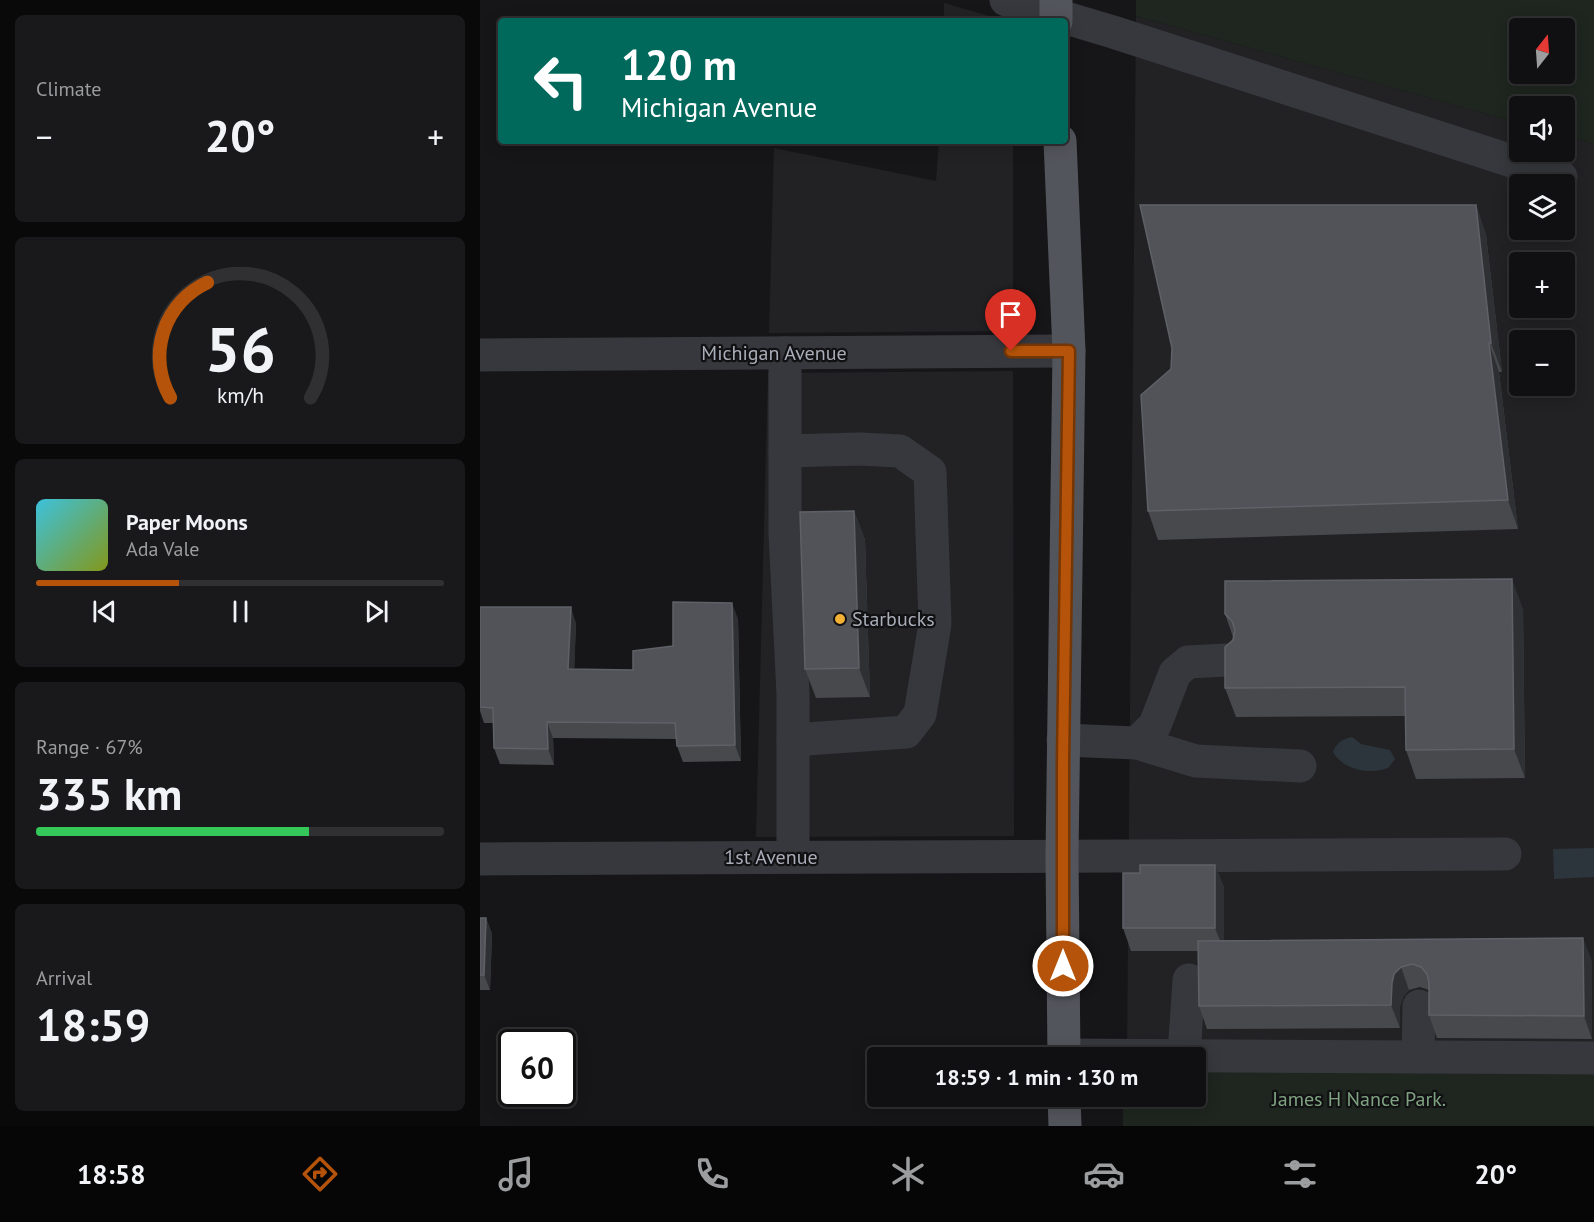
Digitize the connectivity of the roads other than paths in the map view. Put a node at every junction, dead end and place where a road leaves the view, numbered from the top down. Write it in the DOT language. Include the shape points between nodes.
graph roads {
  1 [pos="1006,0"];
  2 [pos="1056,12"];
  3 [pos="1060,144"];
  4 [pos="1552,174"];
  5 [pos="1069,351"];
  6 [pos="785,353"];
  7 [pos="480,355"];
  8 [pos="785,451"];
  9 [pos="1227,660"];
  10 [pos="793,740"];
  11 [pos="1063,740"];
  12 [pos="1137,743"];
  13 [pos="1300,766"];
  14 [pos="1505,854"];
  15 [pos="1062,856"];
  16 [pos="793,857"];
  17 [pos="480,859"];
  18 [pos="1190,980"];
  19 [pos="1419,1006"];
  20 [pos="1064,1047"];
  21 [pos="1185,1047"];
  22 [pos="1206,1055"];
  23 [pos="1418,1057"];
  24 [pos="1594,1058"];
  25 [pos="1065,1107"];
  26 [pos="1065,1126"];
  1 -- 2 [label="street"];
  2 -- 4 [label="street"];
  3 -- 5 [label="main road"];
  5 -- 6 [label="street, Michigan Avenue"];
  5 -- 11 [label="main road"];
  6 -- 7 [label="street, Michigan Avenue"];
  6 -- 8 [label="street"];
  8 -- 10 [label="street"];
  8 -- 10 [label="street" via="900,451 930,472 934,588 934,624 920,714 906,732"];
  9 -- 12 [label="street" via="1188,662 1175,673 1155,725"];
  10 -- 16 [label="street"];
  11 -- 12 [label="street"];
  11 -- 15 [label="main road"];
  12 -- 13 [label="street" via="1196,761"];
  14 -- 15 [label="street, 1st Avenue"];
  15 -- 16 [label="street, 1st Avenue"];
  15 -- 20 [label="main road"];
  16 -- 17 [label="street, 1st Avenue"];
  18 -- 21 [label="street"];
  19 -- 23 [label="street"];
  22 -- 23 [label="street"];
  23 -- 24 [label="street"];
  25 -- 26 [label="main road"];
}
